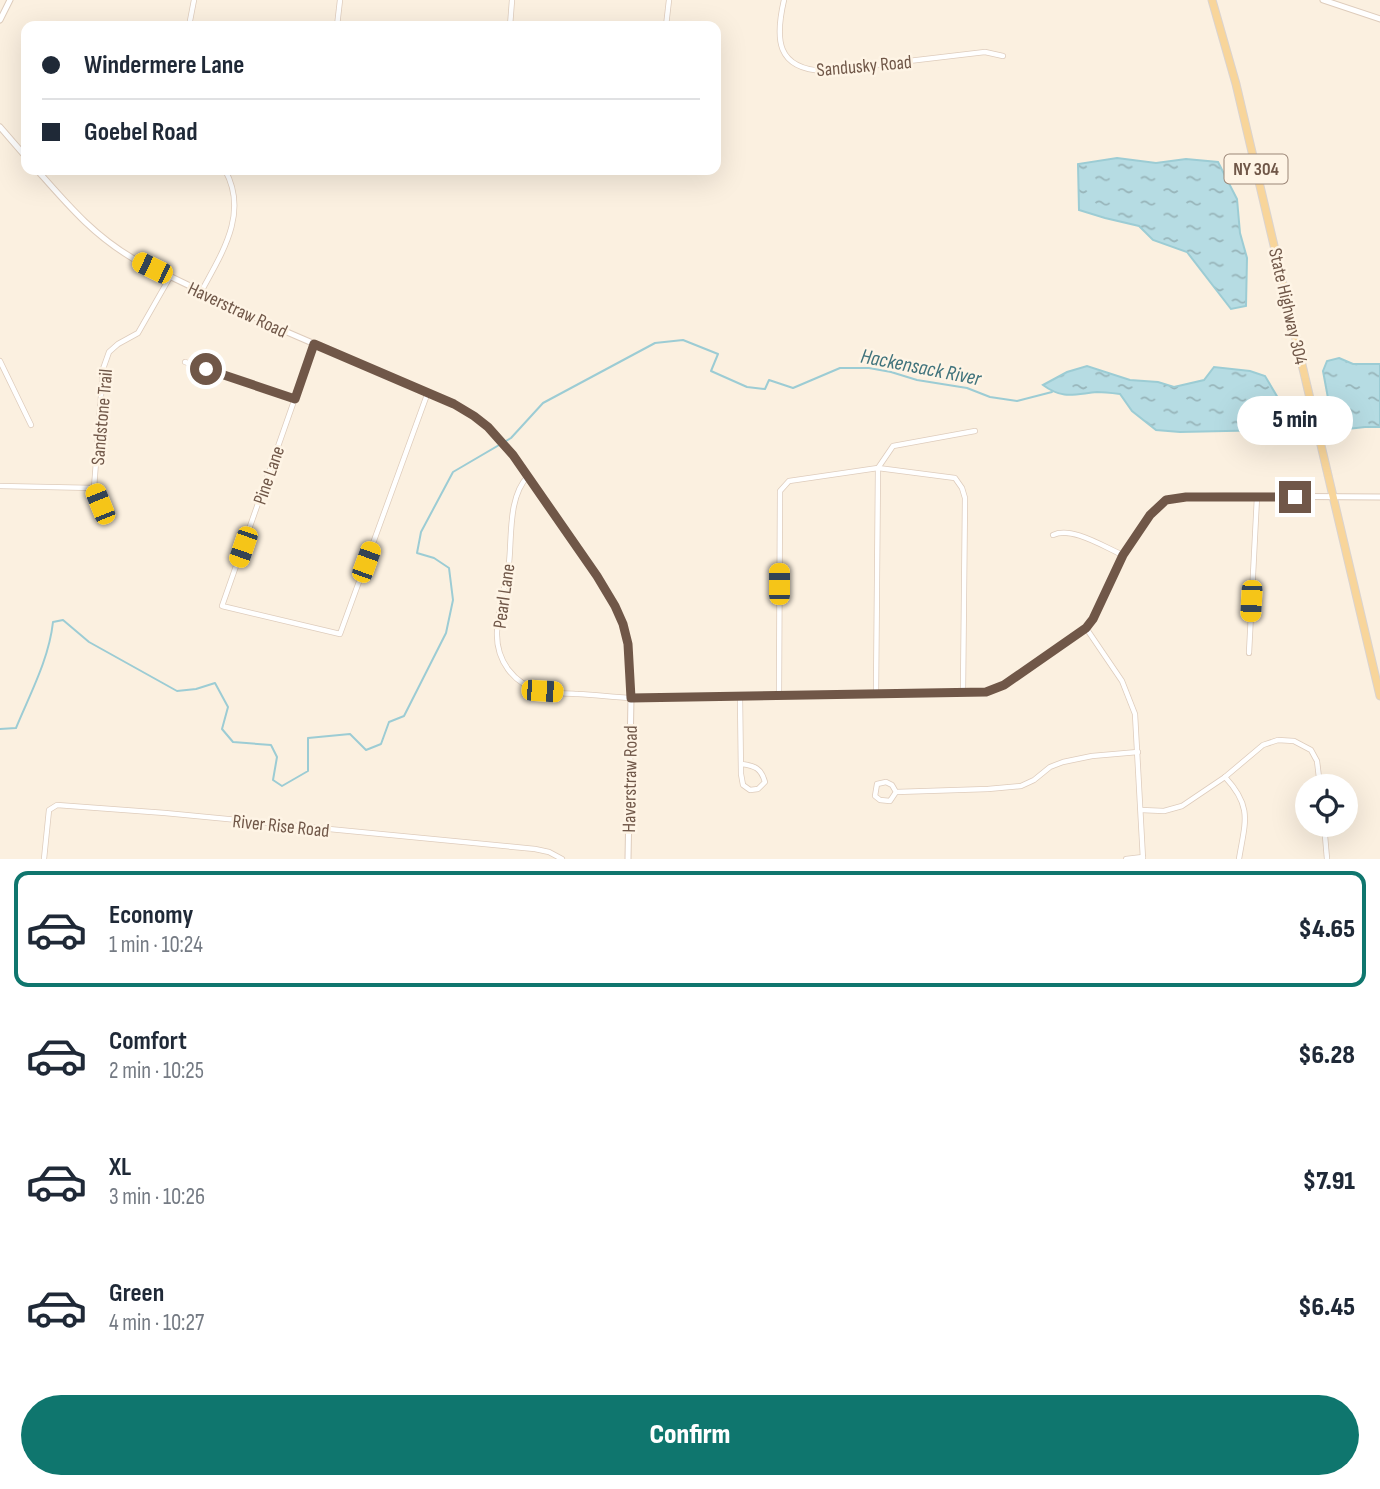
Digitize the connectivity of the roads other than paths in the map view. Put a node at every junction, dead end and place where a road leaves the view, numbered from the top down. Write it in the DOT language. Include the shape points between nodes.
graph roads {
  1 [pos="10,0"];
  2 [pos="194,0"];
  3 [pos="340,0"];
  4 [pos="512,0"];
  5 [pos="669,0"];
  6 [pos="784,0"];
  7 [pos="1212,0"];
  8 [pos="1323,0"];
  9 [pos="1380,19"];
  10 [pos="0,20"];
  11 [pos="189,21"];
  12 [pos="338,21"];
  13 [pos="510,21"];
  14 [pos="667,21"];
  15 [pos="1003,56"];
  16 [pos="0,128"];
  17 [pos="21,151"];
  18 [pos="42,175"];
  19 [pos="228,175"];
  20 [pos="170,277"];
  21 [pos="201,292"];
  22 [pos="314,344"];
  23 [pos="0,360"];
  24 [pos="184,362"];
  25 [pos="428,392"];
  26 [pos="295,399"];
  27 [pos="31,425"];
  28 [pos="975,431"];
  29 [pos="878,468"];
  30 [pos="528,476"];
  31 [pos="0,486"];
  32 [pos="94,488"];
  33 [pos="1257,496"];
  34 [pos="1333,497"];
  35 [pos="1380,497"];
  36 [pos="106,519"];
  37 [pos="1053,535"];
  38 [pos="1123,555"];
  39 [pos="1086,628"];
  40 [pos="1249,653"];
  41 [pos="964,693"];
  42 [pos="779,695"];
  43 [pos="876,695"];
  44 [pos="1380,696"];
  45 [pos="740,697"];
  46 [pos="631,698"];
  47 [pos="1138,752"];
  48 [pos="742,765"];
  49 [pos="1319,774"];
  50 [pos="1225,777"];
  51 [pos="896,792"];
  52 [pos="1141,810"];
  53 [pos="1325,837"];
  54 [pos="1143,858"];
  55 [pos="44,859"];
  56 [pos="562,859"];
  57 [pos="628,859"];
  58 [pos="1126,859"];
  59 [pos="1239,859"];
  60 [pos="1327,859"];
  1 -- 10 [label="street"];
  2 -- 11 [label="street"];
  3 -- 12 [label="street"];
  4 -- 13 [label="street"];
  5 -- 14 [label="street"];
  6 -- 15 [label="street, Sandusky Road" via="779,22 781,46 795,65 810,71 985,52"];
  7 -- 34 [label="main road, State Highway 304 / NY 304"];
  8 -- 9 [label="street"];
  16 -- 17 [label="street"];
  18 -- 20 [label="street, Haverstraw Road" via="103,240"];
  19 -- 21 [label="street" via="235,193 234,219"];
  20 -- 21 [label="street, Haverstraw Road"];
  20 -- 32 [label="street, Sandstone Trail" via="138,333 110,352 103,369"];
  21 -- 22 [label="street, Haverstraw Road"];
  22 -- 25 [label="street, Haverstraw Road"];
  22 -- 26 [label="street, Pine Lane"];
  23 -- 27 [label="street"];
  24 -- 26 [label="street"];
  25 -- 26 [label="street, Pine Lane" via="340,634 222,606"];
  25 -- 30 [label="street, Haverstraw Road" via="488,427"];
  28 -- 29 [label="street" via="892,446"];
  29 -- 41 [label="street" via="955,478 962,488"];
  29 -- 42 [label="street" via="789,481 780,491"];
  29 -- 43 [label="street"];
  30 -- 46 [label="street, Haverstraw Road" via="615,606 628,644"];
  30 -- 46 [label="street, Pearl Lane" via="518,492 514,513 497,631 500,657 516,679 542,691"];
  31 -- 32 [label="street, Sandstone Trail"];
  32 -- 36 [label="street"];
  33 -- 34 [label="street"];
  33 -- 38 [label="street" via="1166,500"];
  33 -- 40 [label="street"];
  34 -- 35 [label="street"];
  34 -- 44 [label="main road, State Highway 304 / NY 304"];
  37 -- 38 [label="street" via="1075,534"];
  38 -- 39 [label="street"];
  39 -- 41 [label="street" via="1004,685"];
  39 -- 47 [label="street" via="1130,699"];
  41 -- 43 [label="street"];
  42 -- 43 [label="street"];
  42 -- 45 [label="street"];
  45 -- 46 [label="street"];
  45 -- 48 [label="street"];
  46 -- 57 [label="street, Haverstraw Road"];
  47 -- 51 [label="street" via="1063,761 1021,786"];
  47 -- 52 [label="street"];
  48 -- 48 [label="street" via="743,785 758,789 765,782 762,773"];
  49 -- 50 [label="street" via="1311,750 1294,741 1278,740 1264,745"];
  50 -- 52 [label="street" via="1182,807"];
  50 -- 59 [label="street" via="1244,804"];
  51 -- 51 [label="street" via="887,782 877,784 875,796 890,801"];
  52 -- 54 [label="street"];
  53 -- 60 [label="street"];
  54 -- 58 [label="street"];
  55 -- 56 [label="street, River Rise Road" via="49,810 57,805 534,849"];
}
